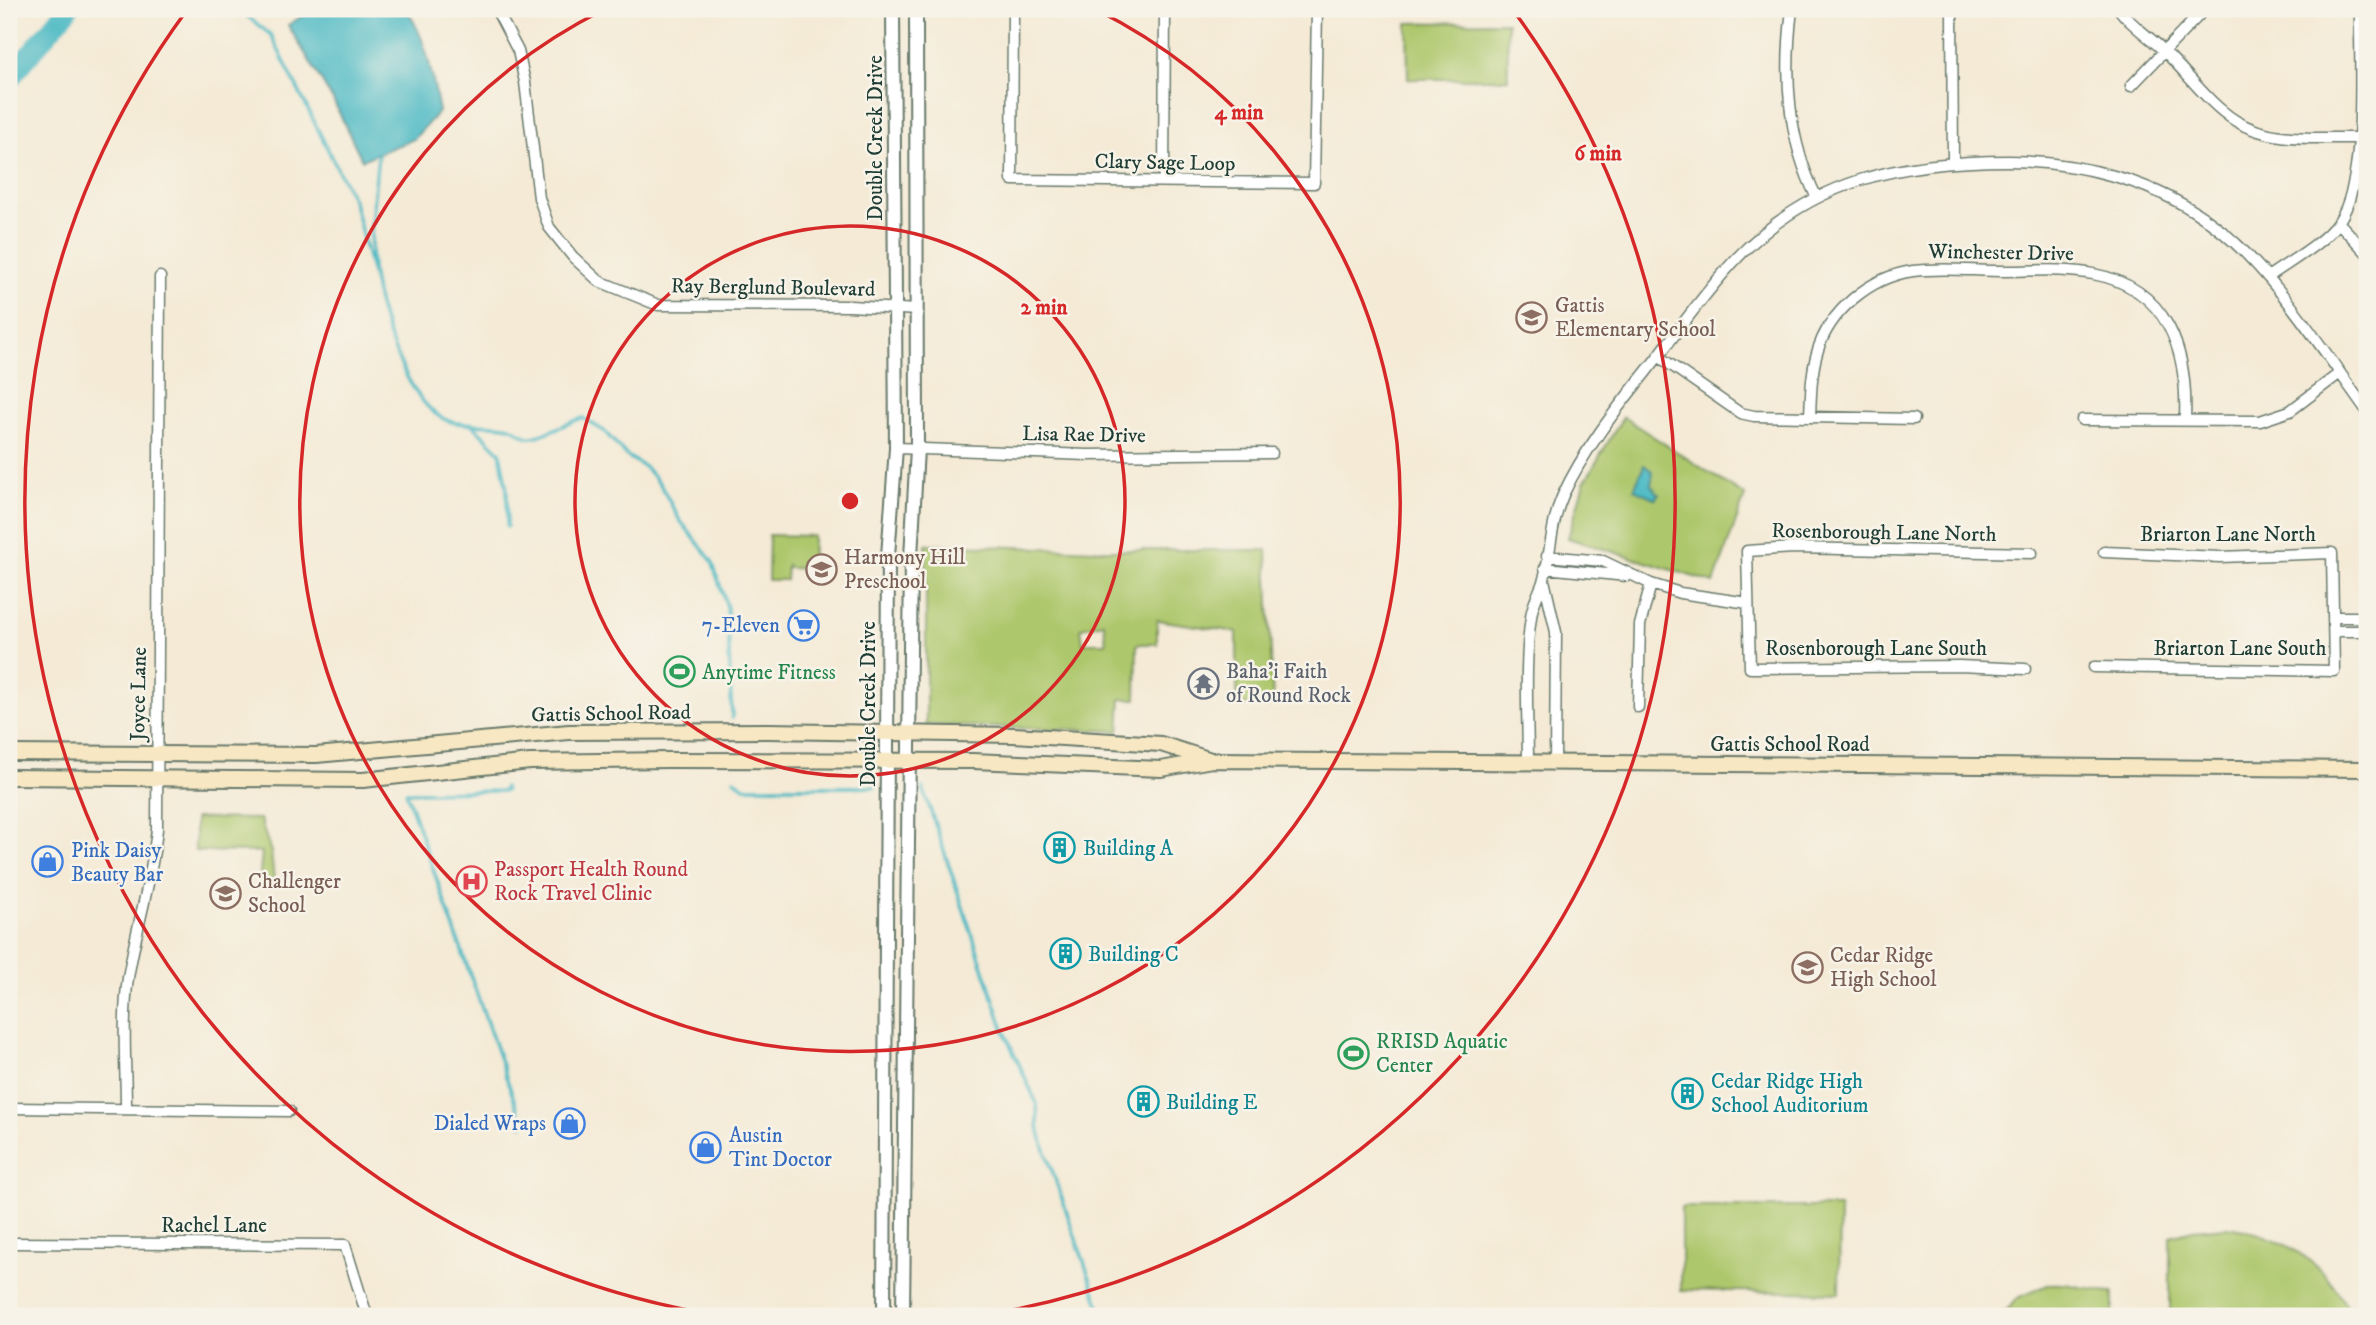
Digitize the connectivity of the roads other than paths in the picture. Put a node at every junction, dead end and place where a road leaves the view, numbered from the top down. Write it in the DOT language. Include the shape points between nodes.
graph roads {
  1 [pos="496,9"];
  2 [pos="893,9"];
  3 [pos="916,9"];
  4 [pos="1013,9"];
  5 [pos="1166,9"];
  6 [pos="1317,9"];
  7 [pos="1792,9"];
  8 [pos="1952,9"];
  9 [pos="2119,9"];
  10 [pos="2360,9"];
  11 [pos="2199,15"];
  12 [pos="2164,50"];
  13 [pos="2131,86"];
  14 [pos="2357,138"];
  15 [pos="1953,161"];
  16 [pos="1164,181"];
  17 [pos="1817,198"];
  18 [pos="2339,222"];
  19 [pos="2367,253"];
  20 [pos="160,277"];
  21 [pos="2267,277"];
  22 [pos="895,309"];
  23 [pos="917,310"];
  24 [pos="1658,356"];
  25 [pos="2340,373"];
  26 [pos="2367,411"];
  27 [pos="1810,416"];
  28 [pos="1914,419"];
  29 [pos="2185,419"];
  30 [pos="2082,420"];
  31 [pos="896,448"];
  32 [pos="917,449"];
  33 [pos="1272,453"];
  34 [pos="2104,552"];
  35 [pos="2032,553"];
  36 [pos="1547,556"];
  37 [pos="1545,568"];
  38 [pos="1634,577"];
  39 [pos="1544,580"];
  40 [pos="1651,584"];
  41 [pos="1748,603"];
  42 [pos="2334,617"];
  43 [pos="2367,617"];
  44 [pos="2335,631"];
  45 [pos="2367,631"];
  46 [pos="2094,667"];
  47 [pos="2025,669"];
  48 [pos="1637,707"];
  49 [pos="909,733"];
  50 [pos="888,735"];
  51 [pos="9,753"];
  52 [pos="157,753"];
  53 [pos="1212,760"];
  54 [pos="887,761"];
  55 [pos="909,761"];
  56 [pos="1528,764"];
  57 [pos="1555,764"];
  58 [pos="2367,769"];
  59 [pos="9,777"];
  60 [pos="157,779"];
  61 [pos="9,1108"];
  62 [pos="126,1109"];
  63 [pos="289,1111"];
  64 [pos="9,1242"];
  65 [pos="367,1316"];
  66 [pos="884,1316"];
  67 [pos="903,1316"];
  1 -- 22 [label="street, Ray Berglund Boulevard" via="518,51 526,82 539,198 549,227 599,281 658,305"];
  2 -- 22 [label="street, Double Creek Drive"];
  3 -- 23 [label="street, Double Creek Drive"];
  4 -- 16 [label="street, Clary Sage Loop" via="1012,180"];
  5 -- 16 [label="street"];
  6 -- 16 [label="street, Clary Sage Loop" via="1314,183"];
  7 -- 17 [label="street" via="1791,128"];
  8 -- 15 [label="street"];
  9 -- 12 [label="street"];
  10 -- 14 [label="street"];
  11 -- 12 [label="street"];
  12 -- 13 [label="street"];
  12 -- 14 [label="street" via="2222,111 2249,128 2281,136"];
  14 -- 18 [label="street" via="2352,191"];
  15 -- 17 [label="street" via="1899,167"];
  15 -- 21 [label="street" via="2053,164 2133,182 2162,193 2216,226"];
  17 -- 24 [label="street" via="1782,220 1736,260"];
  18 -- 19 [label="street"];
  18 -- 21 [label="street"];
  20 -- 52 [label="street, Joyce Lane"];
  21 -- 25 [label="street"];
  22 -- 23 [label="street, Ray Berglund Boulevard"];
  22 -- 31 [label="street, Double Creek Drive"];
  23 -- 32 [label="street, Double Creek Drive"];
  24 -- 27 [label="street" via="1740,413"];
  24 -- 36 [label="street" via="1615,410 1563,494"];
  25 -- 26 [label="street"];
  25 -- 29 [label="street" via="2276,418 2252,422"];
  27 -- 28 [label="street"];
  27 -- 29 [label="street, Winchester Drive" via="1813,371 1821,343 1842,309 1864,290 1910,271 2024,271 2094,274 2122,283 2152,305 2170,327 2182,354"];
  29 -- 30 [label="street"];
  31 -- 32 [label="street, Lisa Rae Drive"];
  31 -- 50 [label="street, Double Creek Drive" via="888,556"];
  32 -- 33 [label="street, Lisa Rae Drive" via="1087,455"];
  32 -- 49 [label="street, Double Creek Drive"];
  34 -- 42 [label="street, Briarton Lane North" via="2332,553"];
  35 -- 41 [label="street, Rosenborough Lane North" via="1747,551"];
  36 -- 37 [label="street"];
  36 -- 38 [label="street" via="1603,561"];
  37 -- 38 [label="street"];
  37 -- 39 [label="street"];
  38 -- 40 [label="street"];
  39 -- 56 [label="street" via="1530,622"];
  39 -- 57 [label="street" via="1556,632"];
  40 -- 41 [label="street" via="1708,600"];
  40 -- 48 [label="street" via="1640,625"];
  41 -- 47 [label="street, Rosenborough Lane South" via="1750,668"];
  42 -- 43 [label="street"];
  42 -- 44 [label="street, Briarton Lane South"];
  44 -- 45 [label="street"];
  44 -- 46 [label="street, Briarton Lane South" via="2334,671"];
  49 -- 50 [label="main road, Gattis School Road"];
  49 -- 53 [label="main road, Gattis School Road" via="1161,744"];
  49 -- 55 [label="street, Double Creek Drive"];
  50 -- 52 [label="main road, Gattis School Road" via="569,732 316,755"];
  50 -- 54 [label="street, Double Creek Drive"];
  51 -- 52 [label="main road, Gattis School Road"];
  52 -- 60 [label="street, Joyce Lane"];
  53 -- 55 [label="main road, Gattis School Road" via="1161,769"];
  53 -- 56 [label="main road, Gattis School Road"];
  54 -- 55 [label="main road, Gattis School Road"];
  54 -- 60 [label="main road, Gattis School Road" via="530,762 363,780"];
  54 -- 66 [label="street, Double Creek Drive"];
  55 -- 67 [label="street, Double Creek Drive"];
  56 -- 57 [label="main road, Gattis School Road"];
  57 -- 58 [label="main road, Gattis School Road"];
  59 -- 60 [label="main road, Gattis School Road"];
  60 -- 62 [label="street, Joyce Lane" via="154,862 128,983"];
  61 -- 62 [label="street"];
  62 -- 63 [label="street"];
  64 -- 65 [label="street, Rachel Lane" via="345,1245"];
}
